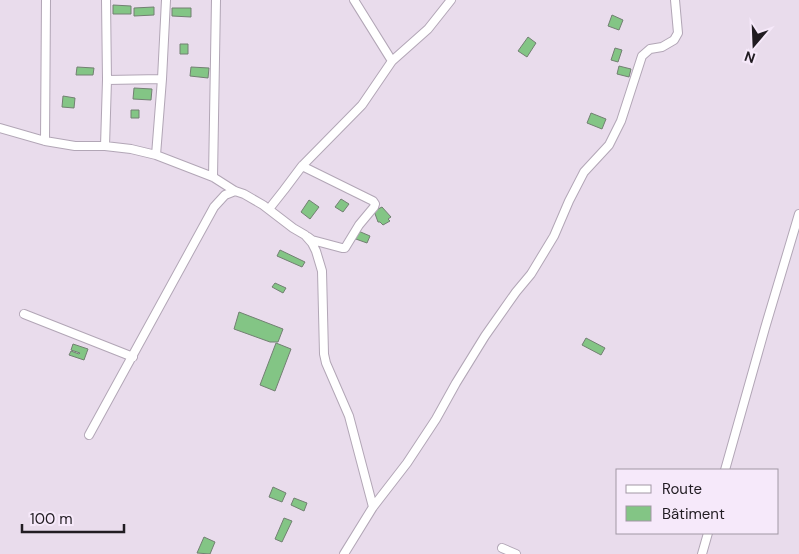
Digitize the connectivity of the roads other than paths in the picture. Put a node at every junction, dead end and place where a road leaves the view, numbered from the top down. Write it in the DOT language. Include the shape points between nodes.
graph roads {
  1 [pos="46,0"];
  2 [pos="106,0"];
  3 [pos="166,0"];
  4 [pos="216,0"];
  5 [pos="354,0"];
  6 [pos="451,0"];
  7 [pos="675,0"];
  8 [pos="392,61"];
  9 [pos="162,79"];
  10 [pos="107,80"];
  11 [pos="0,128"];
  12 [pos="45,141"];
  13 [pos="104,146"];
  14 [pos="156,156"];
  15 [pos="302,166"];
  16 [pos="213,177"];
  17 [pos="235,191"];
  18 [pos="269,209"];
  19 [pos="799,214"];
  20 [pos="797,230"];
  21 [pos="305,235"];
  22 [pos="24,314"];
  23 [pos="133,357"];
  24 [pos="89,435"];
  25 [pos="725,469"];
  26 [pos="373,508"];
  27 [pos="708,534"];
  28 [pos="502,548"];
  29 [pos="344,554"];
  30 [pos="516,554"];
  31 [pos="702,554"];
  1 -- 12 [label="street"];
  2 -- 10 [label="street"];
  3 -- 9 [label="street"];
  4 -- 16 [label="street"];
  5 -- 8 [label="street"];
  6 -- 8 [label="street" via="428,29"];
  7 -- 26 [label="street" via="678,32 674,40 650,49 642,56 622,121 608,145 584,172 568,200 554,236 486,336 417,448"];
  8 -- 15 [label="street" via="362,105"];
  9 -- 10 [label="street"];
  9 -- 14 [label="street"];
  10 -- 13 [label="street"];
  11 -- 12 [label="street"];
  12 -- 13 [label="street"];
  13 -- 14 [label="street" via="131,148"];
  14 -- 16 [label="street"];
  15 -- 18 [label="street"];
  15 -- 21 [label="street" via="375,204 345,248 312,240"];
  16 -- 17 [label="street"];
  17 -- 18 [label="street"];
  17 -- 23 [label="street" via="225,195 214,207"];
  18 -- 21 [label="street"];
  19 -- 20 [label="street"];
  20 -- 25 [label="street"];
  21 -- 26 [label="street" via="316,251 322,272 326,363 349,416"];
  22 -- 23 [label="street"];
  23 -- 24 [label="street"];
  26 -- 29 [label="street"];
  27 -- 31 [label="street"];
  28 -- 30 [label="street"];
}
